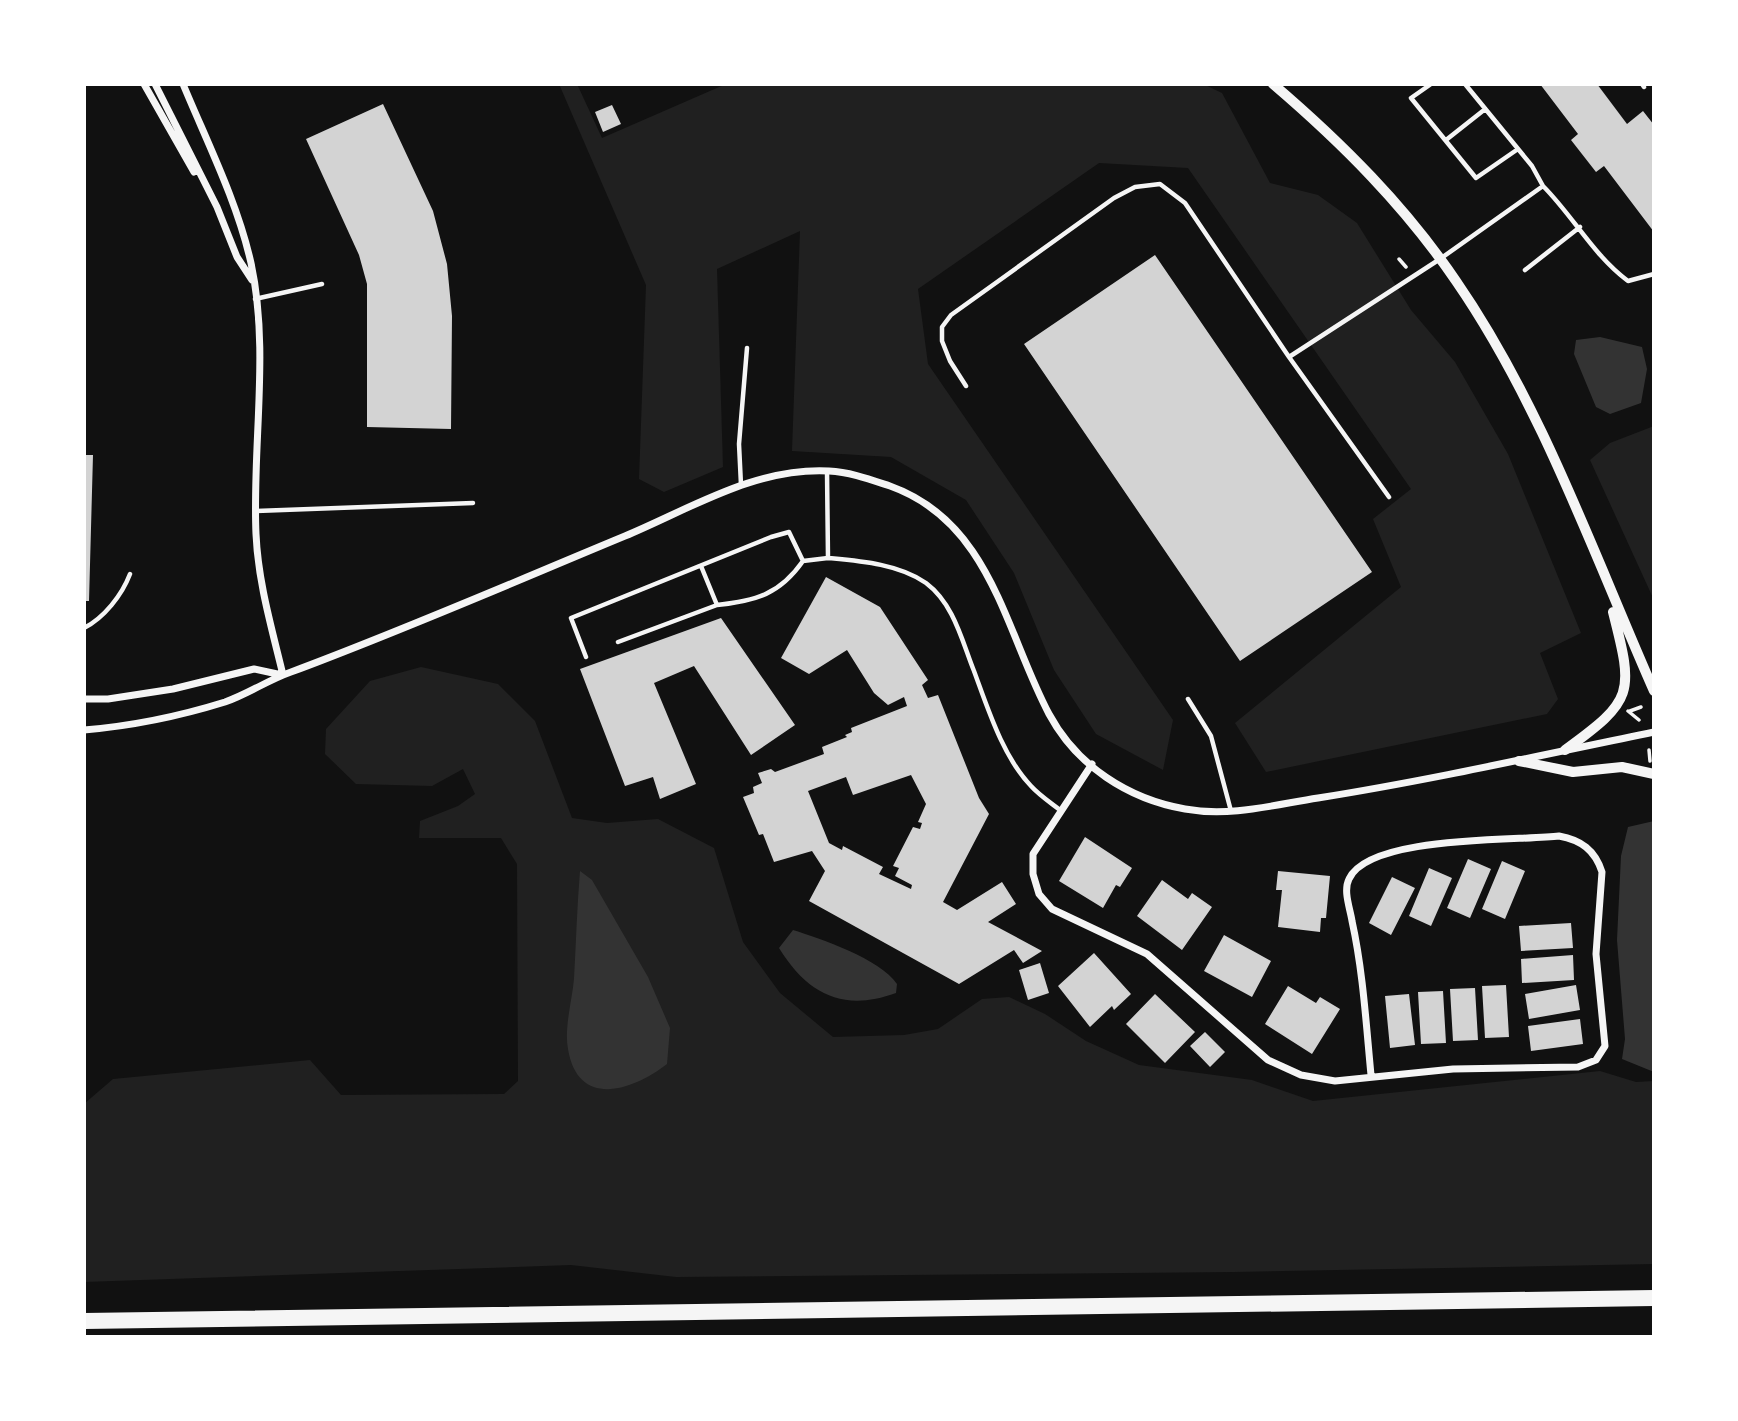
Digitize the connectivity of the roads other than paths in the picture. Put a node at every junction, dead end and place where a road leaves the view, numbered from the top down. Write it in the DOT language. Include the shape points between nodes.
graph roads {
  1 [pos="144,84"];
  2 [pos="155,84"];
  3 [pos="183,84"];
  4 [pos="1273,84"];
  5 [pos="1431,84"];
  6 [pos="1468,85"];
  7 [pos="1485,110"];
  8 [pos="1446,140"];
  9 [pos="1518,149"];
  10 [pos="1543,186"];
  11 [pos="217,208"];
  12 [pos="1580,228"];
  13 [pos="1440,259"];
  14 [pos="1525,270"];
  15 [pos="1654,274"];
  16 [pos="252,280"];
  17 [pos="322,284"];
  18 [pos="254,299"];
  19 [pos="747,348"];
  20 [pos="1290,357"];
  21 [pos="966,386"];
  22 [pos="827,470"];
  23 [pos="741,485"];
  24 [pos="1389,496"];
  25 [pos="473,503"];
  26 [pos="256,511"];
  27 [pos="828,558"];
  28 [pos="803,561"];
  29 [pos="701,566"];
  30 [pos="130,574"];
  31 [pos="1606,582"];
  32 [pos="717,605"];
  33 [pos="84,628"];
  34 [pos="618,642"];
  35 [pos="586,657"];
  36 [pos="283,675"];
  37 [pos="1654,691"];
  38 [pos="84,699"];
  39 [pos="1188,699"];
  40 [pos="84,730"];
  41 [pos="1654,732"];
  42 [pos="1565,750"];
  43 [pos="1519,761"];
  44 [pos="1092,764"];
  45 [pos="1654,774"];
  46 [pos="1060,810"];
  47 [pos="1231,812"];
  48 [pos="1371,1075"];
  49 [pos="1654,1298"];
  50 [pos="84,1321"];
  1 -- 11 [label="street"];
  2 -- 11 [label="street"];
  3 -- 16 [label="street" via="240,225"];
  4 -- 13 [label="street" via="1334,136 1401,207"];
  5 -- 8 [label="lane" via="1411,98"];
  6 -- 7 [label="lane"];
  7 -- 8 [label="lane"];
  7 -- 9 [label="lane"];
  8 -- 9 [label="lane" via="1476,178"];
  9 -- 10 [label="lane"];
  10 -- 12 [label="lane"];
  10 -- 13 [label="lane"];
  11 -- 16 [label="street"];
  12 -- 14 [label="lane"];
  12 -- 15 [label="lane" via="1611,268 1628,281"];
  13 -- 20 [label="lane"];
  13 -- 31 [label="street" via="1503,355"];
  16 -- 18 [label="street"];
  17 -- 18 [label="lane"];
  18 -- 26 [label="street" via="259,394"];
  19 -- 23 [label="lane" via="739,444"];
  20 -- 21 [label="lane" via="1185,203 1160,184 1135,187 1114,198 951,315 942,327 942,341"];
  20 -- 24 [label="lane"];
  22 -- 23 [label="street" via="788,473"];
  22 -- 27 [label="lane"];
  22 -- 44 [label="street" via="855,474 909,493 947,521 995,585 1050,716 1074,749"];
  23 -- 36 [label="street" via="383,638"];
  25 -- 26 [label="lane"];
  26 -- 36 [label="street" via="259,567"];
  27 -- 28 [label="lane"];
  27 -- 46 [label="lane" via="901,570 926,584 944,602 1011,755 1030,786"];
  28 -- 29 [label="lane" via="789,532"];
  28 -- 32 [label="lane" via="783,586 749,601"];
  29 -- 32 [label="lane"];
  29 -- 35 [label="lane" via="571,618"];
  30 -- 33 [label="lane" via="105,612"];
  31 -- 37 [label="street"];
  31 -- 42 [label="street" via="1625,657 1627,685 1610,716"];
  32 -- 34 [label="lane"];
  36 -- 38 [label="street" via="254,669 173,689"];
  36 -- 40 [label="street" via="248,692 160,719"];
  39 -- 47 [label="lane" via="1211,736"];
  41 -- 42 [label="street"];
  42 -- 43 [label="street"];
  43 -- 45 [label="street" via="1573,772 1622,767"];
  43 -- 47 [label="street"];
  44 -- 46 [label="street"];
  44 -- 47 [label="street" via="1109,782 1140,797 1218,815"];
  46 -- 48 [label="street" via="1033,854 1039,894 1052,909 1147,954 1268,1060 1301,1075 1335,1081"];
  48 -- 48 [label="street" via="1578,1068 1596,1060 1605,1046 1596,954 1602,872 1599,860 1587,847 1559,836 1456,840 1384,857 1354,871 1347,895"];
  49 -- 50 [label="highway"];
}
